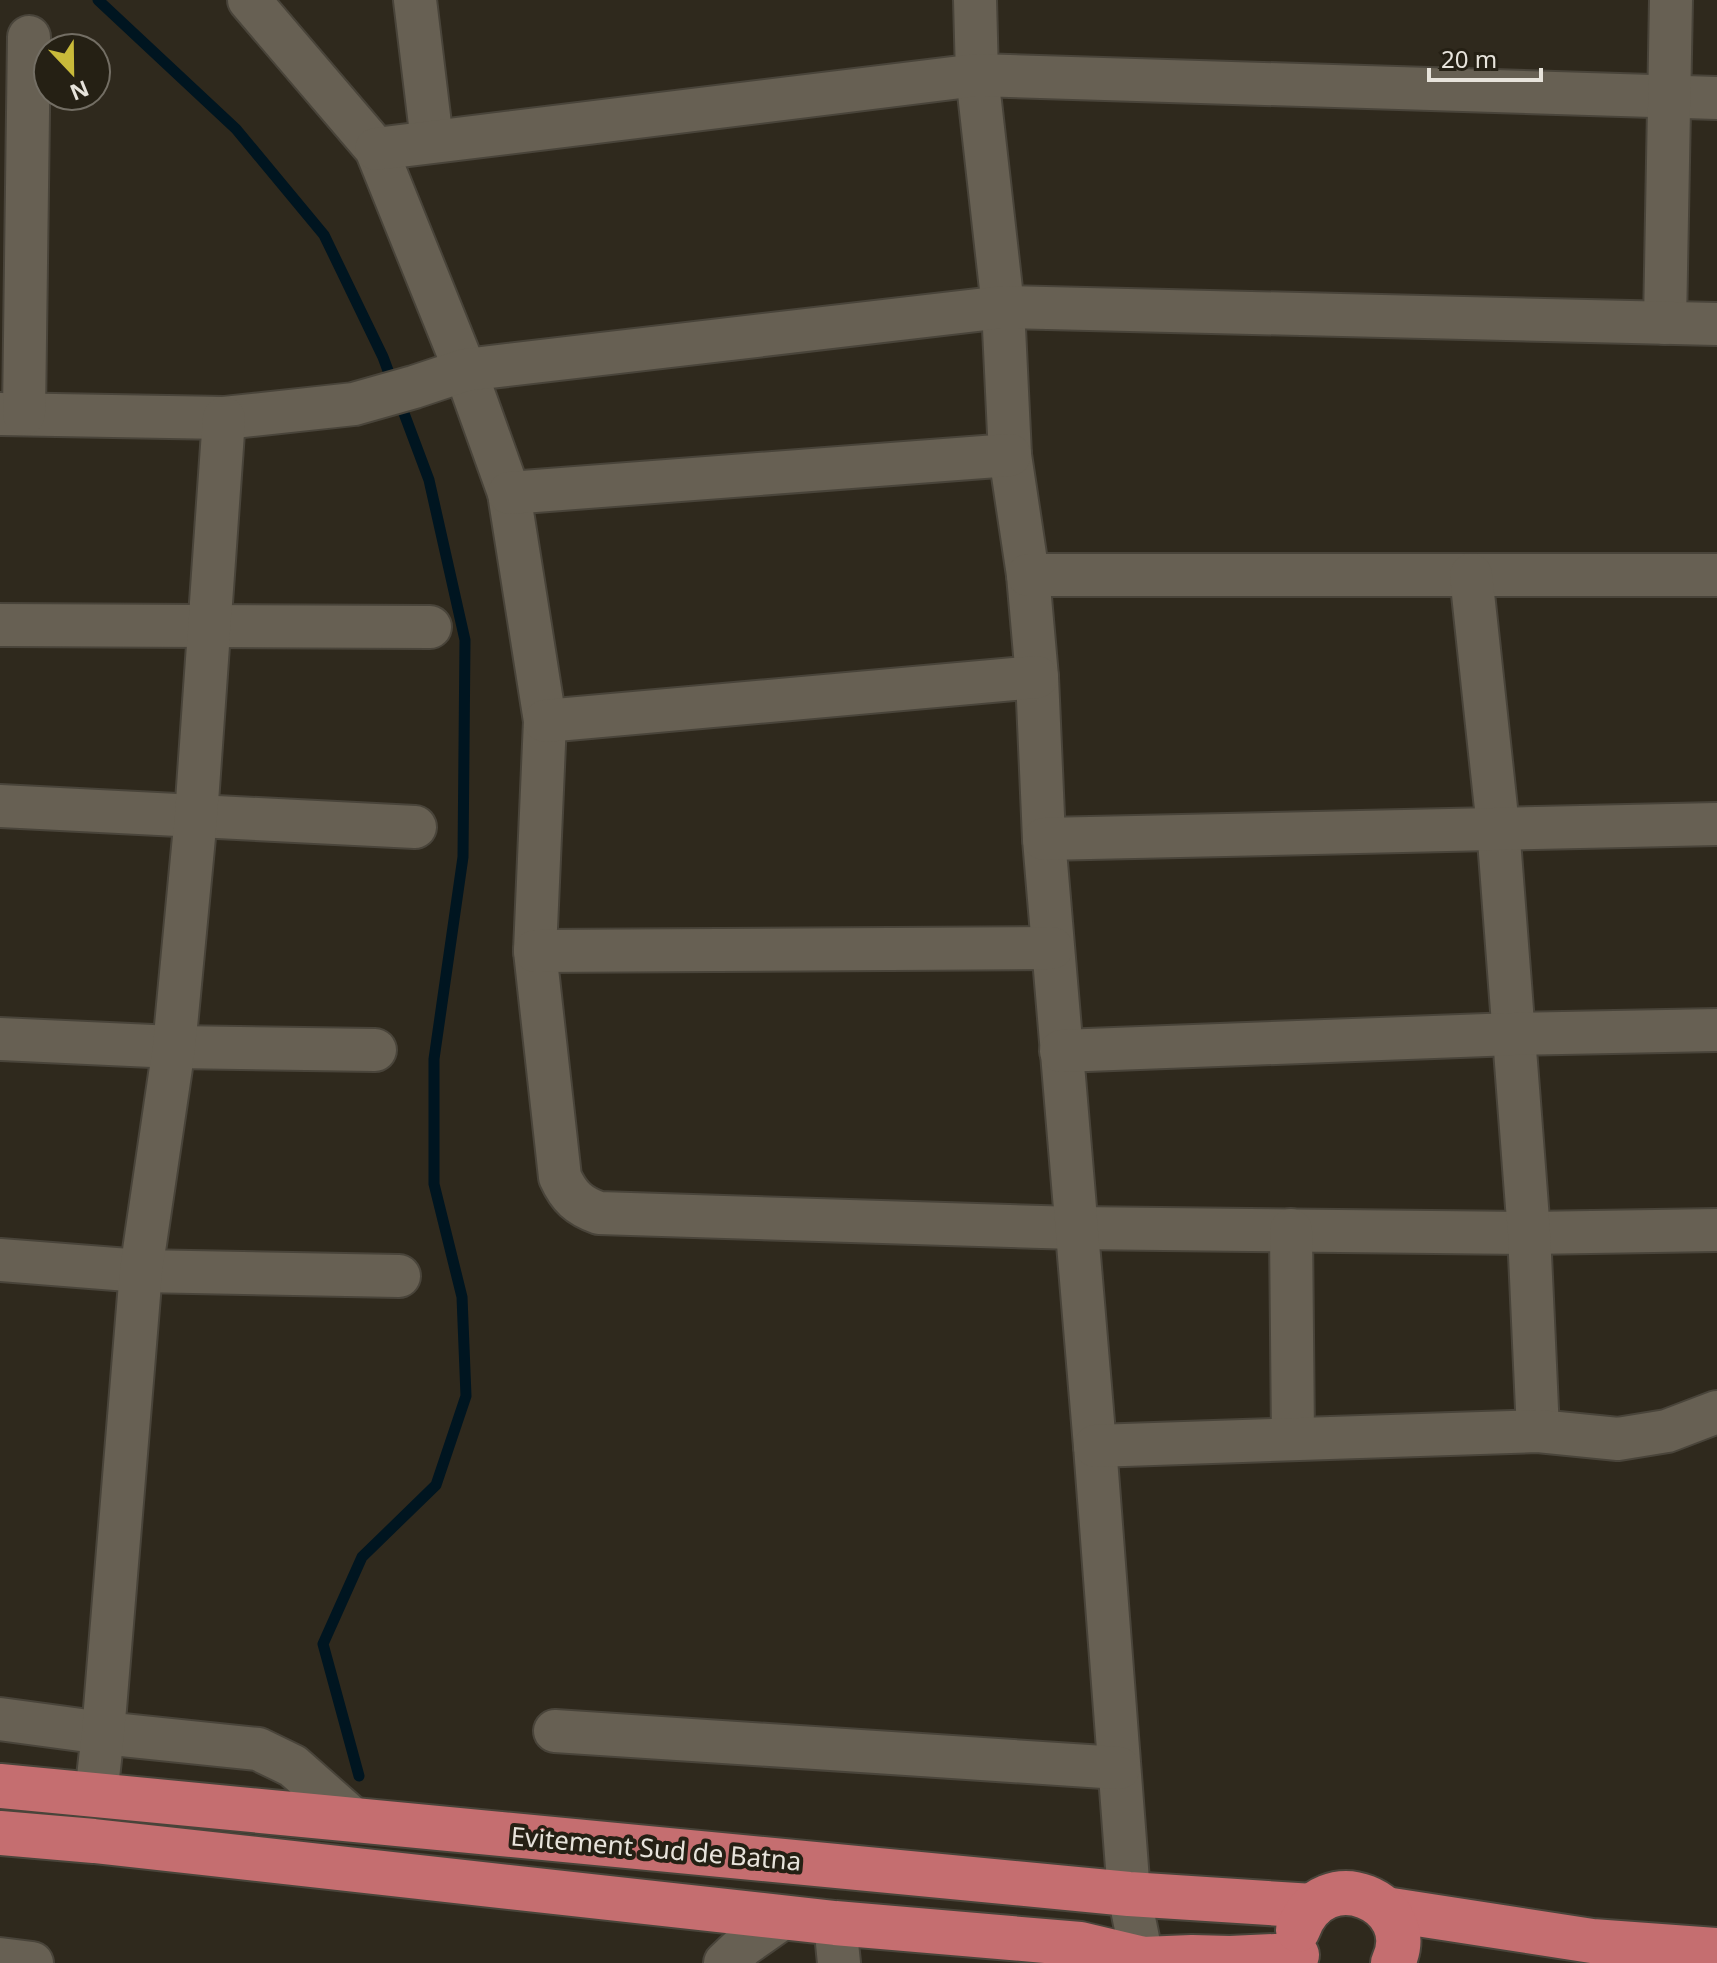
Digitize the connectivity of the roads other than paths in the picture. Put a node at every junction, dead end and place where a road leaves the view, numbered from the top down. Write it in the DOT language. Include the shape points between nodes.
graph roads {
  1 [pos="249,0"];
  2 [pos="415,0"];
  3 [pos="975,0"];
  4 [pos="1671,0"];
  5 [pos="29,37"];
  6 [pos="977,75"];
  7 [pos="1669,97"];
  8 [pos="1717,98"];
  9 [pos="432,141"];
  10 [pos="376,149"];
  11 [pos="1003,307"];
  12 [pos="1665,323"];
  13 [pos="1717,324"];
  14 [pos="465,370"];
  15 [pos="12,414"];
  16 [pos="224,418"];
  17 [pos="1010,455"];
  18 [pos="509,493"];
  19 [pos="1028,575"];
  20 [pos="1471,575"];
  21 [pos="1717,575"];
  22 [pos="0,625"];
  23 [pos="209,627"];
  24 [pos="430,627"];
  25 [pos="1037,677"];
  26 [pos="545,721"];
  27 [pos="0,806"];
  28 [pos="196,816"];
  29 [pos="1717,824"];
  30 [pos="415,827"];
  31 [pos="1498,827"];
  32 [pos="1044,839"];
  33 [pos="1052,948"];
  34 [pos="535,951"];
  35 [pos="1717,1030"];
  36 [pos="1513,1034"];
  37 [pos="0,1039"];
  38 [pos="174,1047"];
  39 [pos="375,1050"];
  40 [pos="1061,1051"];
  41 [pos="1075,1228"];
  42 [pos="1291,1230"];
  43 [pos="1717,1230"];
  44 [pos="1529,1233"];
  45 [pos="0,1260"];
  46 [pos="141,1271"];
  47 [pos="399,1276"];
  48 [pos="1717,1412"];
  49 [pos="1538,1431"];
  50 [pos="1293,1439"];
  51 [pos="1095,1446"];
  52 [pos="0,1719"];
  53 [pos="555,1731"];
  54 [pos="103,1733"];
  55 [pos="1119,1768"];
  56 [pos="0,1786"];
  57 [pos="96,1795"];
  58 [pos="354,1820"];
  59 [pos="0,1833"];
  60 [pos="1129,1894"];
  61 [pos="1313,1906"];
  62 [pos="1385,1909"];
  63 [pos="784,1917"];
  64 [pos="837,1943"];
  65 [pos="1717,1950"];
  66 [pos="0,1959"];
  67 [pos="1299,1959"];
  68 [pos="1143,1961"];
  69 [pos="32,1963"];
  70 [pos="725,1963"];
  71 [pos="1393,1963"];
  1 -- 10 [label="street"];
  2 -- 9 [label="street"];
  3 -- 6 [label="street"];
  4 -- 7 [label="street"];
  5 -- 15 [label="street"];
  6 -- 7 [label="street"];
  6 -- 9 [label="street"];
  6 -- 11 [label="street"];
  7 -- 8 [label="street"];
  7 -- 12 [label="street"];
  9 -- 10 [label="street"];
  10 -- 14 [label="street"];
  11 -- 12 [label="street"];
  11 -- 14 [label="street"];
  11 -- 17 [label="street"];
  12 -- 13 [label="street"];
  14 -- 16 [label="street" via="354,404"];
  14 -- 18 [label="street"];
  15 -- 16 [label="street"];
  16 -- 23 [label="street"];
  17 -- 18 [label="street"];
  17 -- 19 [label="street"];
  18 -- 26 [label="street"];
  19 -- 20 [label="street"];
  19 -- 25 [label="street"];
  20 -- 21 [label="street"];
  20 -- 31 [label="street"];
  22 -- 23 [label="street"];
  23 -- 24 [label="street"];
  23 -- 28 [label="street"];
  25 -- 26 [label="street"];
  25 -- 32 [label="street"];
  26 -- 34 [label="street"];
  27 -- 28 [label="street"];
  28 -- 30 [label="street"];
  28 -- 38 [label="street"];
  29 -- 31 [label="street"];
  31 -- 32 [label="street"];
  31 -- 36 [label="street"];
  32 -- 33 [label="street"];
  33 -- 34 [label="street"];
  33 -- 40 [label="street"];
  34 -- 41 [label="street" via="560,1177 583,1207 599,1213"];
  35 -- 36 [label="street"];
  36 -- 40 [label="street"];
  36 -- 44 [label="street"];
  37 -- 38 [label="street"];
  38 -- 39 [label="street"];
  38 -- 46 [label="street"];
  40 -- 41 [label="street"];
  41 -- 42 [label="street"];
  41 -- 51 [label="street"];
  42 -- 44 [label="street"];
  42 -- 50 [label="street"];
  43 -- 44 [label="street"];
  44 -- 49 [label="street"];
  45 -- 46 [label="street"];
  46 -- 47 [label="street"];
  46 -- 54 [label="street"];
  48 -- 49 [label="street" via="1667,1431 1618,1439"];
  49 -- 50 [label="street"];
  50 -- 51 [label="street"];
  51 -- 55 [label="street"];
  52 -- 54 [label="street"];
  53 -- 55 [label="street"];
  54 -- 57 [label="street"];
  54 -- 58 [label="street" via="258,1749 293,1766"];
  55 -- 60 [label="street"];
  56 -- 57 [label="highway, Evitement Sud de Batna"];
  57 -- 58 [label="highway, Evitement Sud de Batna"];
  58 -- 60 [label="highway, Evitement Sud de Batna"];
  59 -- 63 [label="highway, Evitement Sud de Batna"];
  60 -- 61 [label="highway, Evitement Sud de Batna"];
  60 -- 68 [label="street"];
  61 -- 62 [label="highway" via="1343,1892 1372,1899"];
  61 -- 67 [label="highway" via="1299,1926"];
  62 -- 65 [label="highway" via="1592,1941"];
  62 -- 71 [label="highway" via="1398,1939"];
  63 -- 64 [label="highway, Evitement Sud de Batna"];
  63 -- 70 [label="street"];
  64 -- 68 [label="highway, Evitement Sud de Batna" via="1080,1944"];
  66 -- 69 [label="street"];
  67 -- 68 [label="highway, Evitement Sud de Batna"];
}
